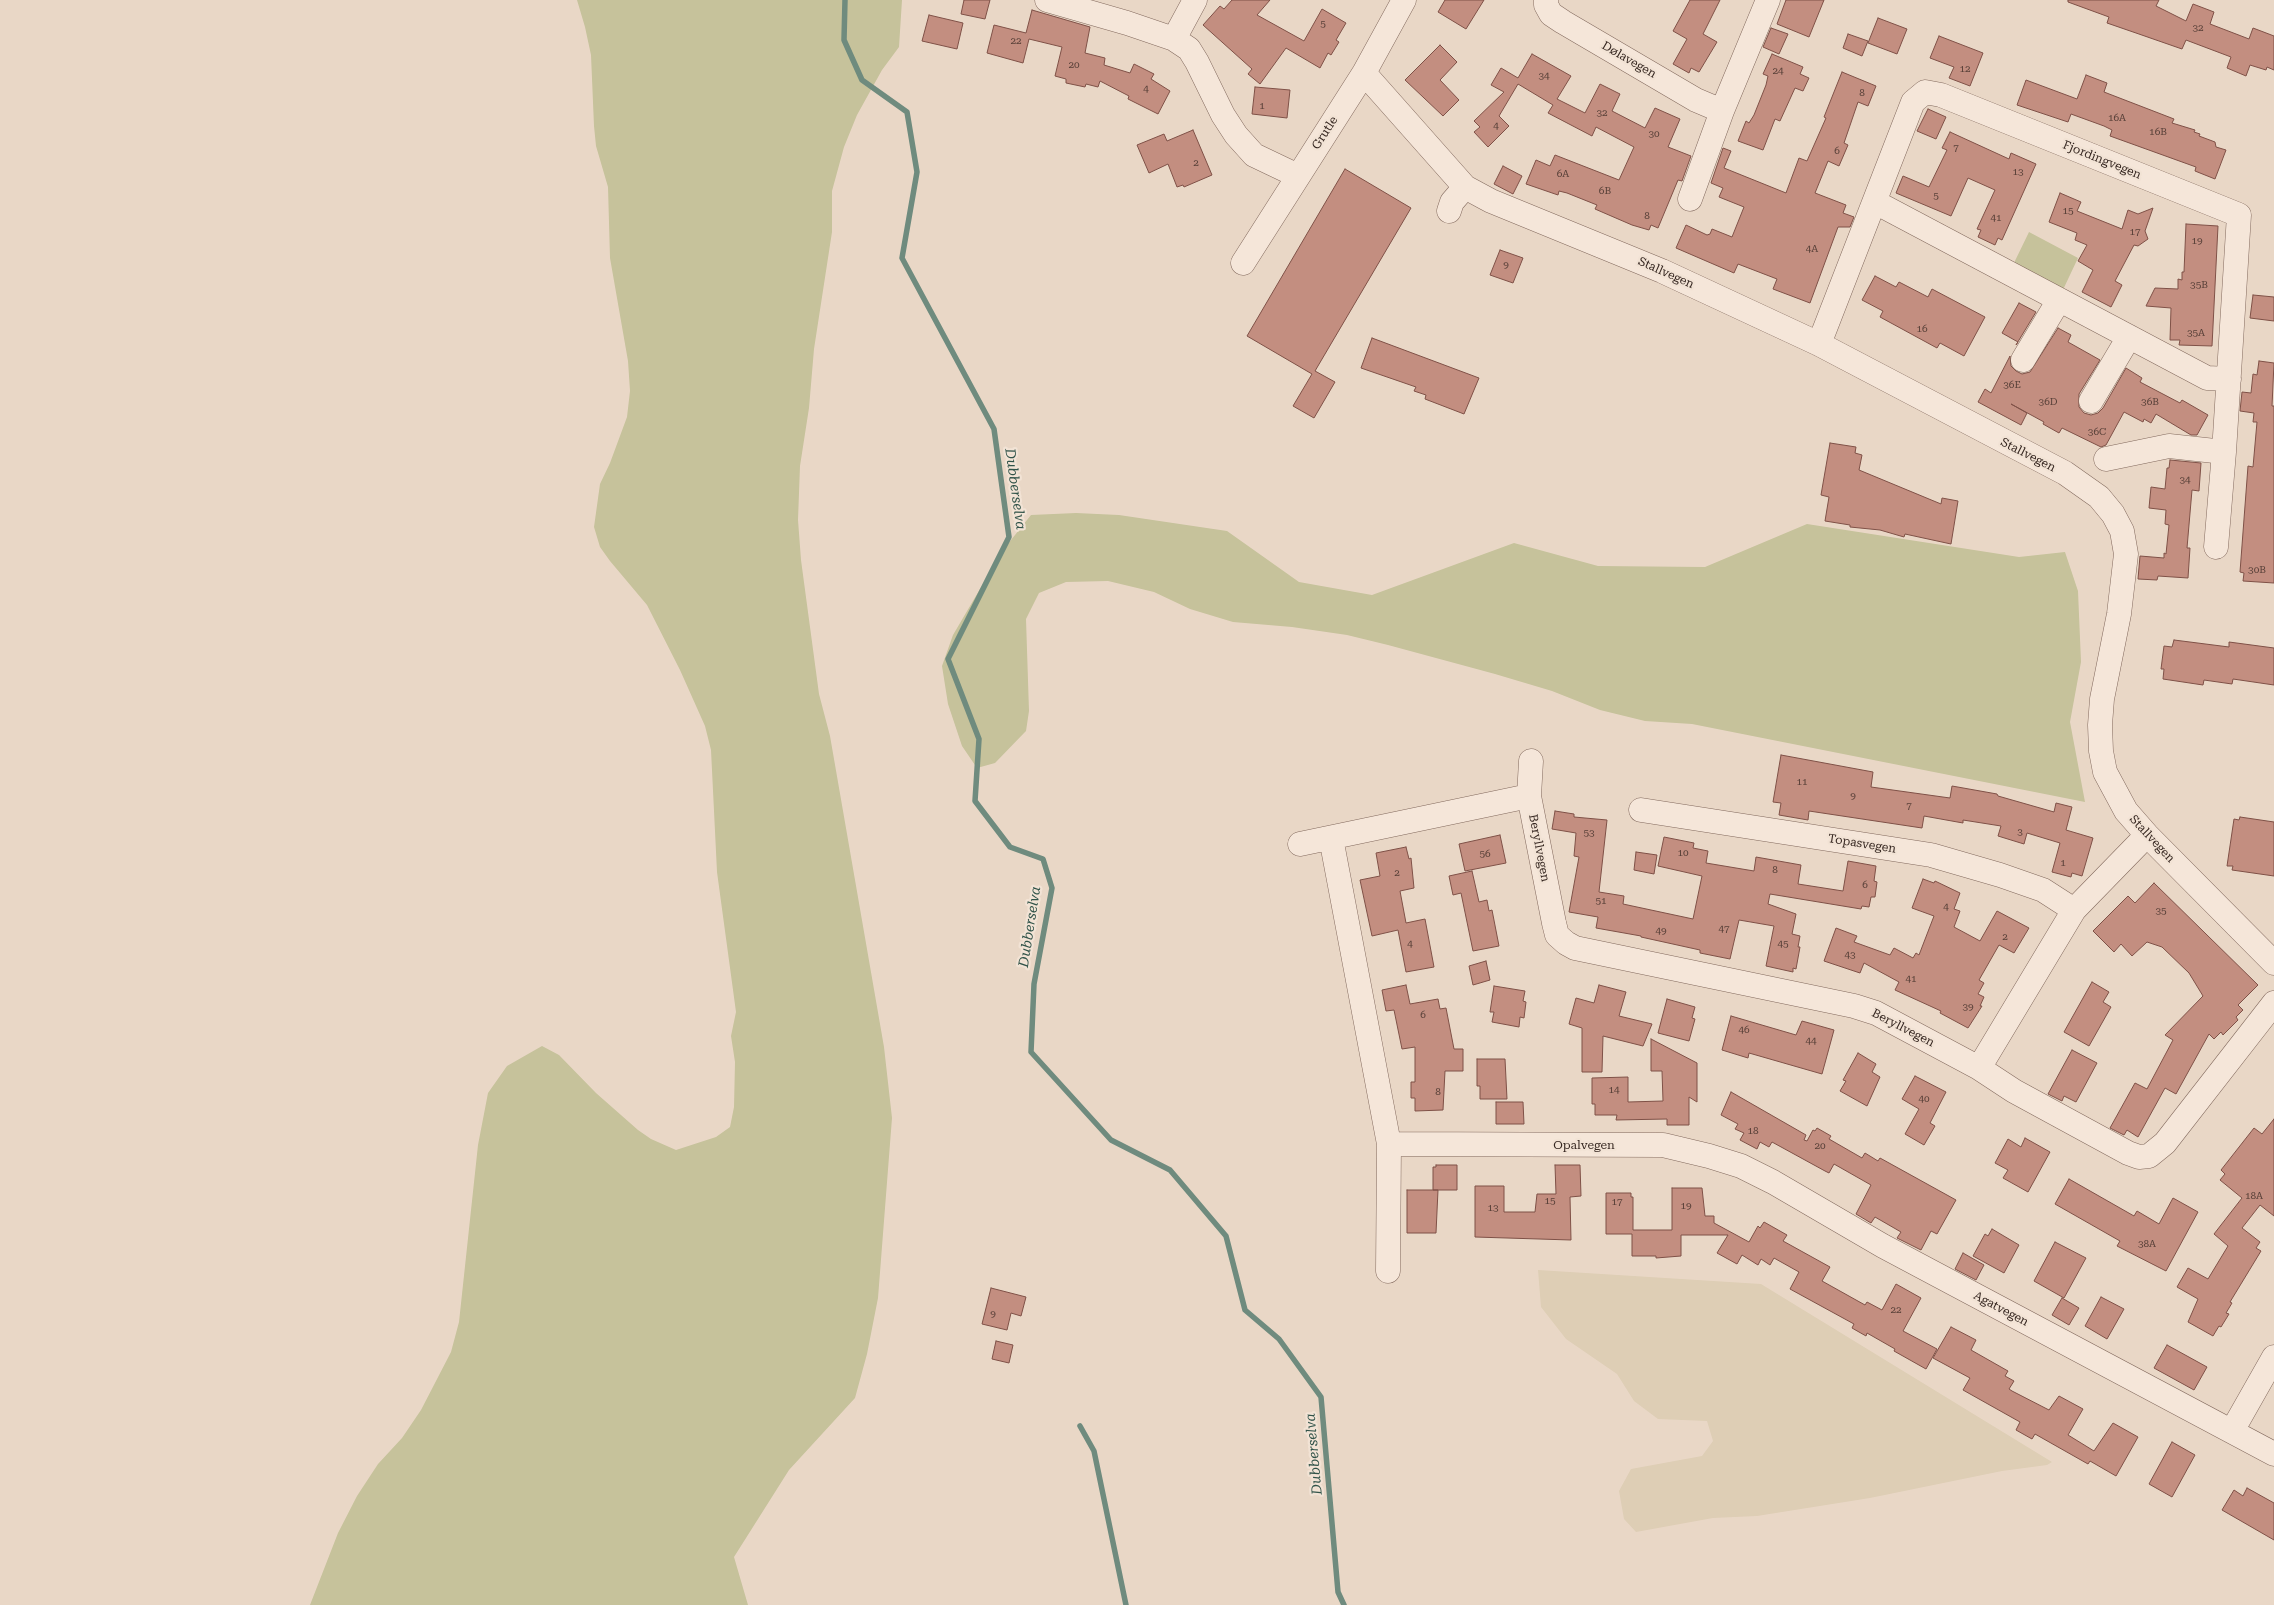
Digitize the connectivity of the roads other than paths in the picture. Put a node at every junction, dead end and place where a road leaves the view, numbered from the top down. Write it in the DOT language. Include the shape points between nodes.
graph roads {
  1 [pos="1047,0"];
  2 [pos="1195,0"];
  3 [pos="1404,0"];
  4 [pos="1546,0"];
  5 [pos="1768,0"];
  6 [pos="1174,38"];
  7 [pos="1364,72"];
  8 [pos="1722,111"];
  9 [pos="1298,176"];
  10 [pos="1465,187"];
  11 [pos="1690,199"];
  12 [pos="1875,202"];
  13 [pos="1448,211"];
  14 [pos="1243,263"];
  15 [pos="2060,300"];
  16 [pos="2129,337"];
  17 [pos="1819,344"];
  18 [pos="2023,360"];
  19 [pos="2229,378"];
  20 [pos="2091,401"];
  21 [pos="2224,452"];
  22 [pos="2106,459"];
  23 [pos="2216,547"];
  24 [pos="1531,761"];
  25 [pos="1529,796"];
  26 [pos="1641,810"];
  27 [pos="2147,835"];
  28 [pos="1331,838"];
  29 [pos="1300,844"];
  30 [pos="2074,910"];
  31 [pos="2274,963"];
  32 [pos="2274,1003"];
  33 [pos="1979,1068"];
  34 [pos="1389,1144"];
  35 [pos="1773,1182"];
  36 [pos="1388,1271"];
  37 [pos="2274,1357"];
  38 [pos="2232,1431"];
  39 [pos="2274,1454"];
  1 -- 6 [label="street"];
  2 -- 6 [label="street"];
  3 -- 7 [label="street, Grutle"];
  4 -- 8 [label="street, Dølavegen" via="1551,14 1563,22 1696,100"];
  5 -- 8 [label="street"];
  6 -- 9 [label="street" via="1189,49 1236,136 1254,155"];
  7 -- 9 [label="street, Grutle"];
  7 -- 10 [label="street, Stallvegen"];
  8 -- 11 [label="street"];
  9 -- 14 [label="street, Grutle"];
  10 -- 13 [label="street"];
  10 -- 17 [label="street, Stallvegen" via="1491,201 1662,271"];
  12 -- 15 [label="street"];
  12 -- 17 [label="street, Fjordingvegen"];
  12 -- 19 [label="street, Fjordingvegen" via="1913,102 1925,92 1941,95 2239,215"];
  15 -- 16 [label="street"];
  15 -- 18 [label="street"];
  16 -- 19 [label="street" via="2207,378"];
  16 -- 20 [label="street"];
  17 -- 27 [label="street, Stallvegen" via="2065,473 2098,497 2113,514 2122,531 2126,554 2119,614 2102,699 2101,751 2105,772 2115,793 2126,812"];
  19 -- 21 [label="street, Fjordingvegen"];
  21 -- 22 [label="street" via="2169,446"];
  21 -- 23 [label="street, Fjordingvegen"];
  24 -- 25 [label="street, Beryllvegen"];
  25 -- 28 [label="street"];
  25 -- 33 [label="street, Beryllvegen" via="1557,935 1566,943 1575,948 1854,1006 1876,1013"];
  26 -- 30 [label="street, Topasvegen" via="1931,855 2043,890"];
  27 -- 30 [label="street"];
  27 -- 31 [label="street, Stallvegen"];
  28 -- 29 [label="street"];
  28 -- 34 [label="street"];
  30 -- 33 [label="street"];
  32 -- 33 [label="street, Beryllvegen" via="2165,1143 2149,1156 2128,1154"];
  34 -- 35 [label="street, Opalvegen" via="1663,1145 1740,1166"];
  34 -- 36 [label="street"];
  35 -- 38 [label="street, Agatvegen" via="1883,1246"];
  37 -- 38 [label="street"];
  38 -- 39 [label="street, Agatvegen"];
}
